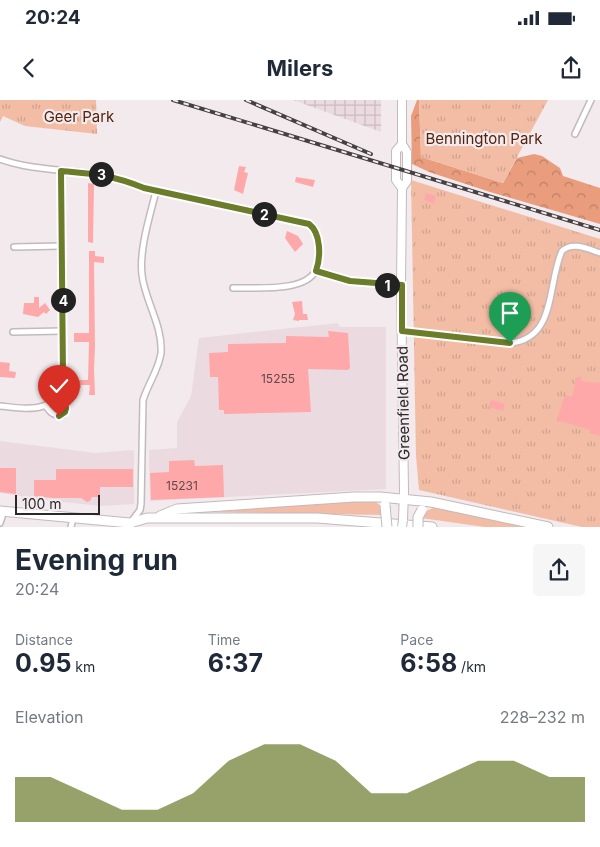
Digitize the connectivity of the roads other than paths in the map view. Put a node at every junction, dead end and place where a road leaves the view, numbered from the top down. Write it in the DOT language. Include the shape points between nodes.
graph roads {
  1 [pos="402,100"];
  2 [pos="590,100"];
  3 [pos="575,134"];
  4 [pos="0,159"];
  5 [pos="61,171"];
  6 [pos="156,191"];
  7 [pos="62,246"];
  8 [pos="14,247"];
  9 [pos="600,253"];
  10 [pos="316,271"];
  11 [pos="402,285"];
  12 [pos="233,288"];
  13 [pos="63,331"];
  14 [pos="402,331"];
  15 [pos="13,332"];
  16 [pos="57,395"];
  17 [pos="0,406"];
  18 [pos="46,406"];
  19 [pos="383,501"];
  20 [pos="403,503"];
  21 [pos="436,503"];
  22 [pos="2,511"];
  23 [pos="155,518"];
  24 [pos="72,522"];
  25 [pos="0,523"];
  26 [pos="133,525"];
  27 [pos="386,527"];
  28 [pos="402,527"];
  29 [pos="418,527"];
  30 [pos="432,527"];
  31 [pos="548,527"];
  1 -- 11 [label="main road, Greenfield Road" via="402,144 407,152 407,181 402,188"];
  2 -- 3 [label="street"];
  4 -- 5 [label="street" via="30,168"];
  5 -- 6 [label="street" via="103,175"];
  5 -- 7 [label="street"];
  6 -- 10 [label="street" via="309,224 318,236"];
  6 -- 26 [label="street" via="141,267 144,288 160,335 161,352 143,400 141,504"];
  7 -- 8 [label="street"];
  7 -- 13 [label="street"];
  9 -- 14 [label="street" via="575,245 562,251 542,326 529,339 510,343"];
  10 -- 11 [label="street" via="350,281"];
  10 -- 12 [label="street" via="310,279 294,286"];
  11 -- 14 [label="main road, Greenfield Road"];
  13 -- 15 [label="street"];
  13 -- 16 [label="street" via="63,376"];
  14 -- 20 [label="main road, Greenfield Road"];
  16 -- 18 [label="street"];
  16 -- 18 [label="street" via="66,408 63,415 56,416"];
  17 -- 18 [label="street" via="34,409"];
  19 -- 20 [label="main road"];
  19 -- 23 [label="main road" via="354,497 177,509"];
  19 -- 27 [label="main road, bridge" via="387,512"];
  20 -- 21 [label="main road"];
  20 -- 28 [label="main road, Greenfield Road, bridge"];
  21 -- 29 [label="main road, bridge" via="422,510"];
  21 -- 31 [label="main road"];
  22 -- 24 [label="main road"];
  22 -- 25 [label="street"];
  23 -- 26 [label="main road"];
  23 -- 30 [label="main road" via="318,518"];
  24 -- 26 [label="main road"];
}
